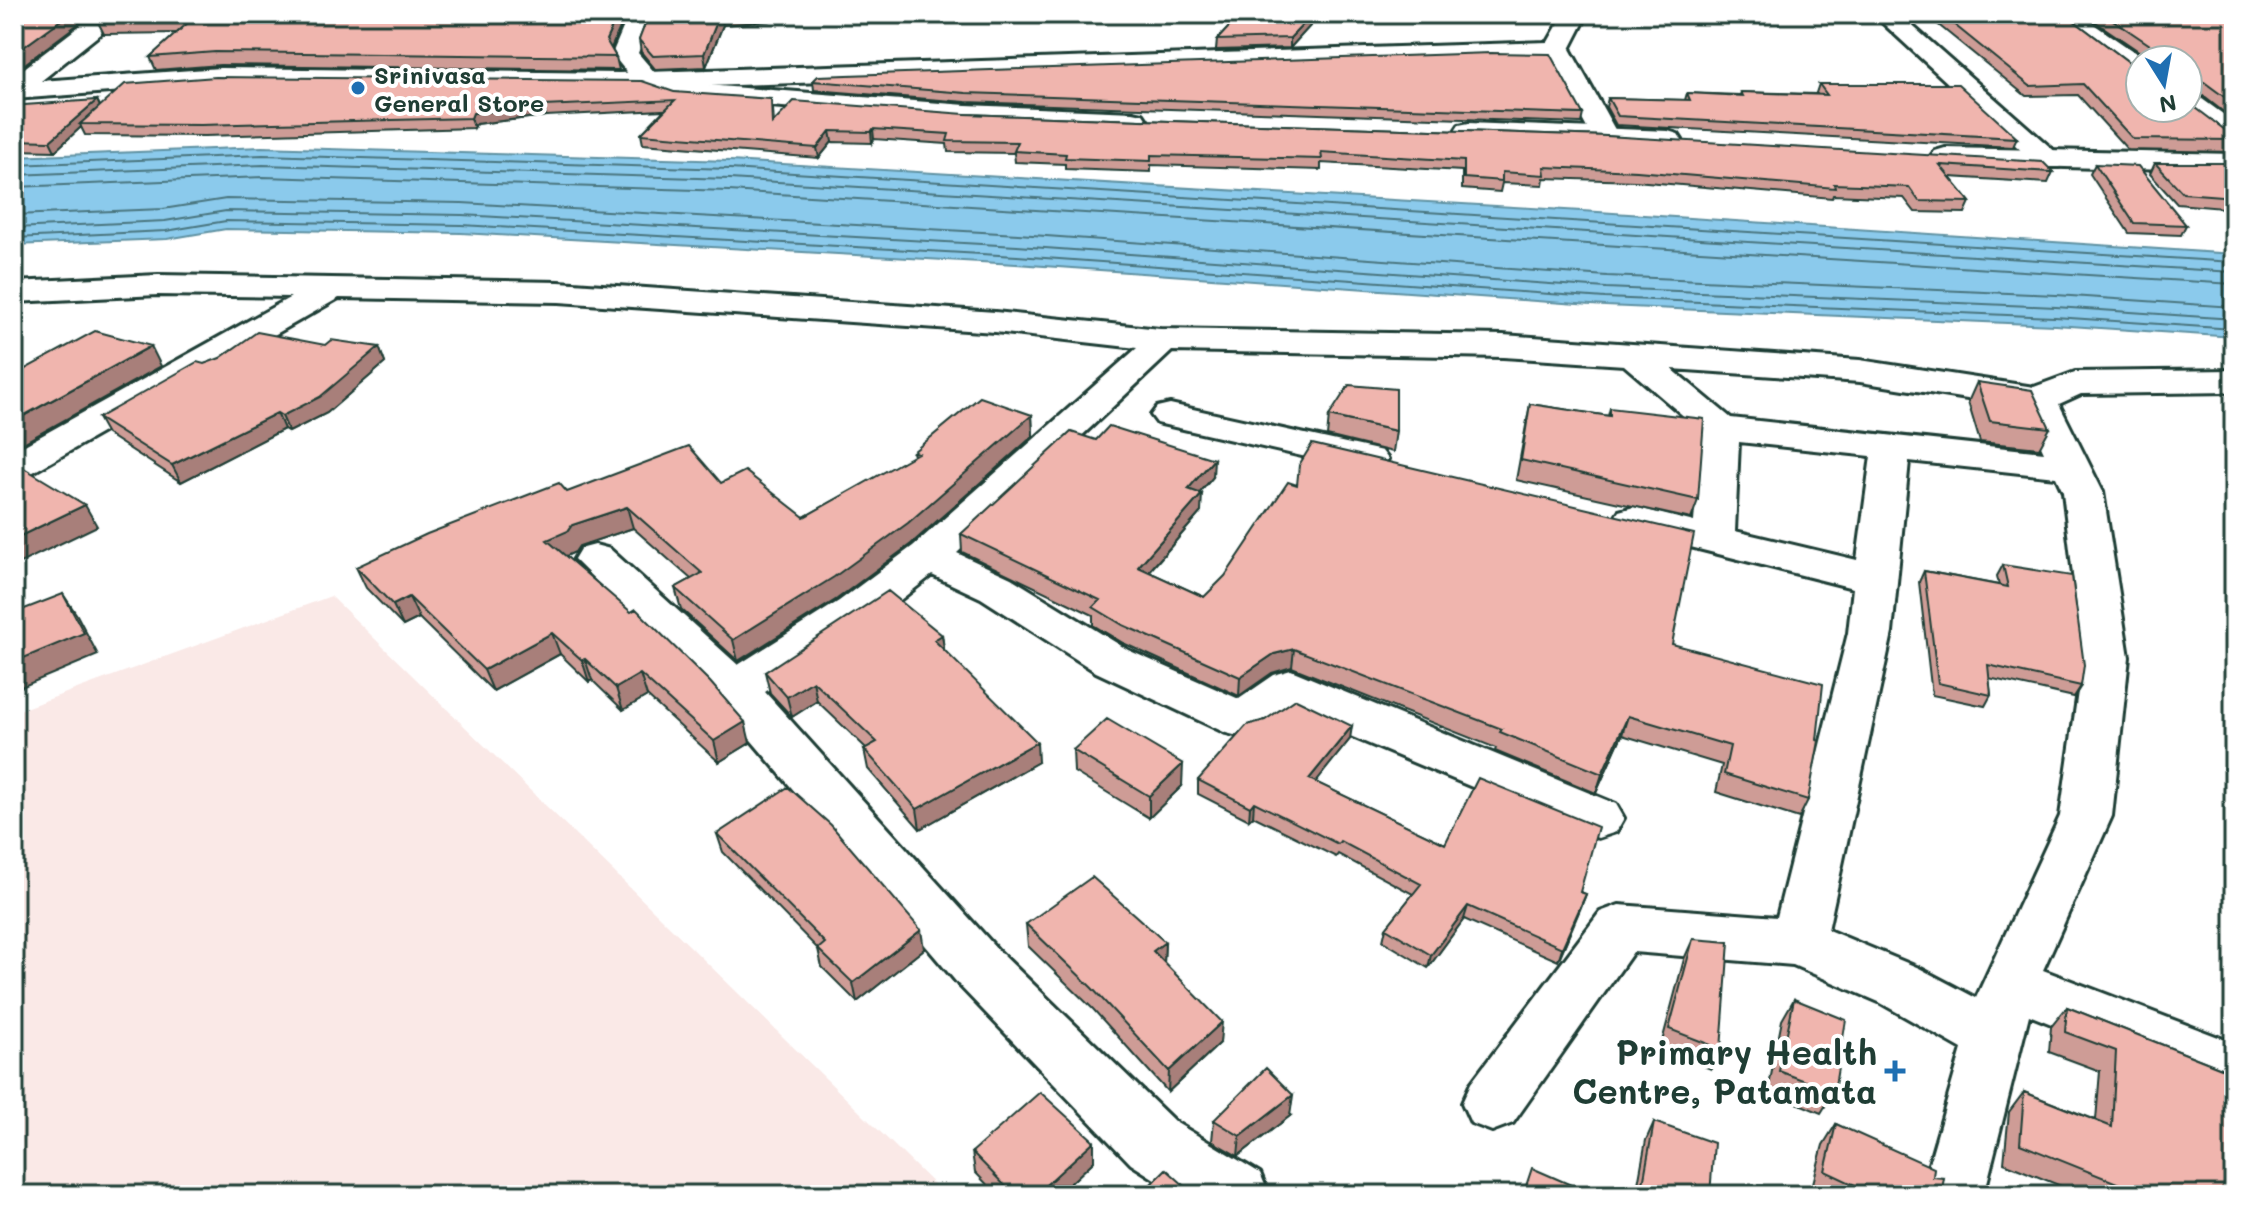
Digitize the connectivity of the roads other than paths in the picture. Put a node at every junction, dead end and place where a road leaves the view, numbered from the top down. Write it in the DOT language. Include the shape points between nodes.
graph roads {
  1 [pos="641,14"];
  2 [pos="1576,14"];
  3 [pos="1885,14"];
  4 [pos="2063,14"];
  5 [pos="91,29"];
  6 [pos="1557,49"];
  7 [pos="2124,57"];
  8 [pos="647,80"];
  9 [pos="14,90"];
  10 [pos="2204,113"];
  11 [pos="1164,121"];
  12 [pos="1447,130"];
  13 [pos="1604,135"];
  14 [pos="2234,135"];
  15 [pos="1699,142"];
  16 [pos="1922,156"];
  17 [pos="2049,161"];
  18 [pos="2234,163"];
  19 [pos="333,288"];
  20 [pos="14,292"];
  21 [pos="1160,340"];
  22 [pos="1635,356"];
  23 [pos="2234,381"];
  24 [pos="2038,399"];
  25 [pos="1170,415"];
  26 [pos="1720,428"];
  27 [pos="1891,449"];
  28 [pos="14,467"];
  29 [pos="2071,467"];
  30 [pos="1409,468"];
  31 [pos="1592,511"];
  32 [pos="1714,539"];
  33 [pos="928,556"];
  34 [pos="595,559"];
  35 [pos="1876,579"];
  36 [pos="735,689"];
  37 [pos="1598,818"];
  38 [pos="1798,942"];
  39 [pos="2009,982"];
  40 [pos="1994,1037"];
  41 [pos="2234,1070"];
  42 [pos="1492,1103"];
  43 [pos="1237,1195"];
  44 [pos="1952,1195"];
  1 -- 8 [label="street" via="625,54"];
  2 -- 6 [label="street"];
  3 -- 17 [label="street"];
  4 -- 7 [label="street"];
  5 -- 9 [label="street"];
  6 -- 8 [label="street"];
  6 -- 13 [label="street"];
  8 -- 9 [label="street" via="220,76"];
  8 -- 11 [label="street" via="676,91 966,113"];
  10 -- 14 [label="street"];
  12 -- 13 [label="street"];
  13 -- 15 [label="street"];
  16 -- 17 [label="street"];
  17 -- 18 [label="street"];
  19 -- 20 [label="street" via="158,285"];
  19 -- 21 [label="street" via="559,292 995,322"];
  19 -- 28 [label="street"];
  21 -- 22 [label="street" via="1503,346"];
  21 -- 33 [label="street" via="1154,352"];
  22 -- 24 [label="street" via="1860,371"];
  22 -- 26 [label="street"];
  23 -- 24 [label="street" via="2075,383"];
  24 -- 29 [label="street"];
  25 -- 30 [label="street"];
  26 -- 27 [label="street"];
  26 -- 32 [label="street"];
  27 -- 29 [label="street"];
  27 -- 35 [label="street"];
  29 -- 39 [label="street" via="2083,492 2106,657 2086,816"];
  31 -- 32 [label="street"];
  32 -- 35 [label="street"];
  33 -- 36 [label="street" via="855,612"];
  33 -- 37 [label="street" via="996,588 1112,661 1243,721 1291,687 1360,721"];
  34 -- 36 [label="street"];
  35 -- 38 [label="street" via="1870,633"];
  36 -- 43 [label="street" via="979,968 1153,1143"];
  38 -- 40 [label="street" via="1899,985"];
  38 -- 42 [label="street" via="1619,928"];
  39 -- 40 [label="street"];
  39 -- 41 [label="street"];
  40 -- 44 [label="street"];
}
